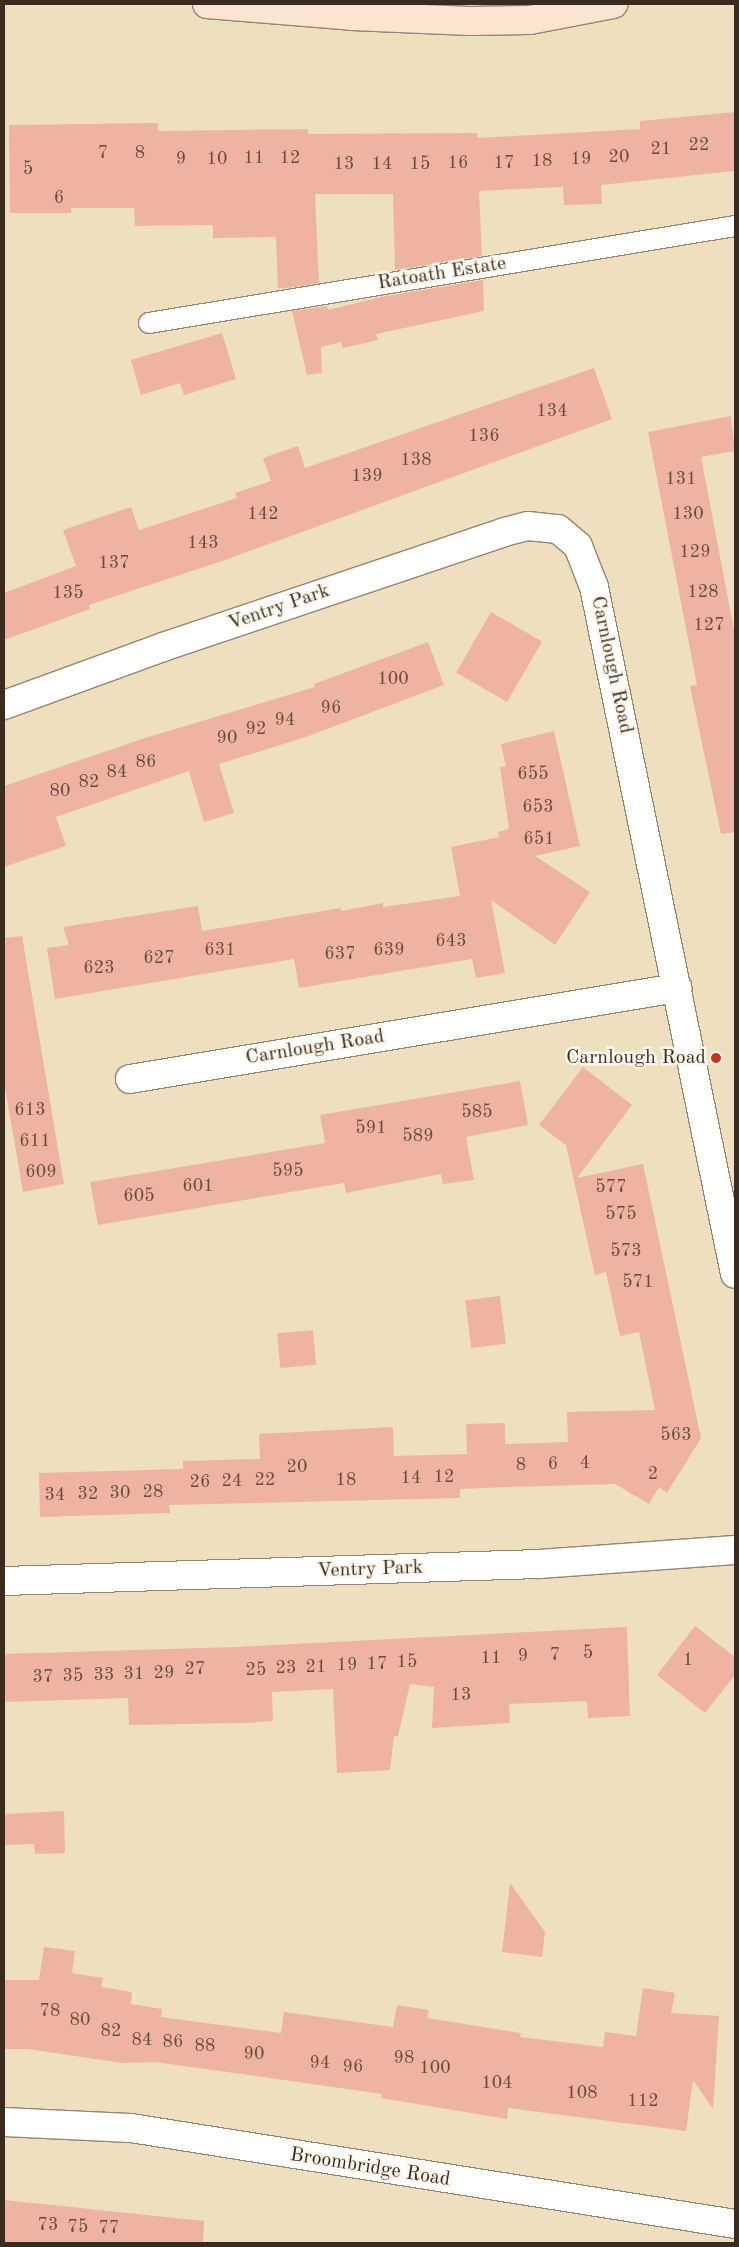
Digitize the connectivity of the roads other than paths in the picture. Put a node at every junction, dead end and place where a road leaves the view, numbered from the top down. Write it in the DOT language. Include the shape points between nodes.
graph roads {
  1 [pos="207,4"];
  2 [pos="613,4"];
  3 [pos="735,226"];
  4 [pos="149,323"];
  5 [pos="558,529"];
  6 [pos="4,705"];
  7 [pos="677,988"];
  8 [pos="130,1079"];
  9 [pos="735,1274"];
  10 [pos="735,1550"];
  11 [pos="4,1581"];
  12 [pos="4,2122"];
  13 [pos="735,2224"];
  1 -- 2 [label="main road" via="352,16 470,21 530,20"];
  3 -- 4 [label="lane, Ratoath Estate"];
  5 -- 6 [label="street, Ventry Park" via="528,526 504,532 163,647"];
  5 -- 7 [label="street, Carnlough Road" via="578,546 594,587"];
  7 -- 8 [label="street, Carnlough Road"];
  7 -- 9 [label="street, Carnlough Road"];
  10 -- 11 [label="street, Ventry Park" via="539,1564"];
  12 -- 13 [label="street, Broombridge Road" via="131,2128"];
}
